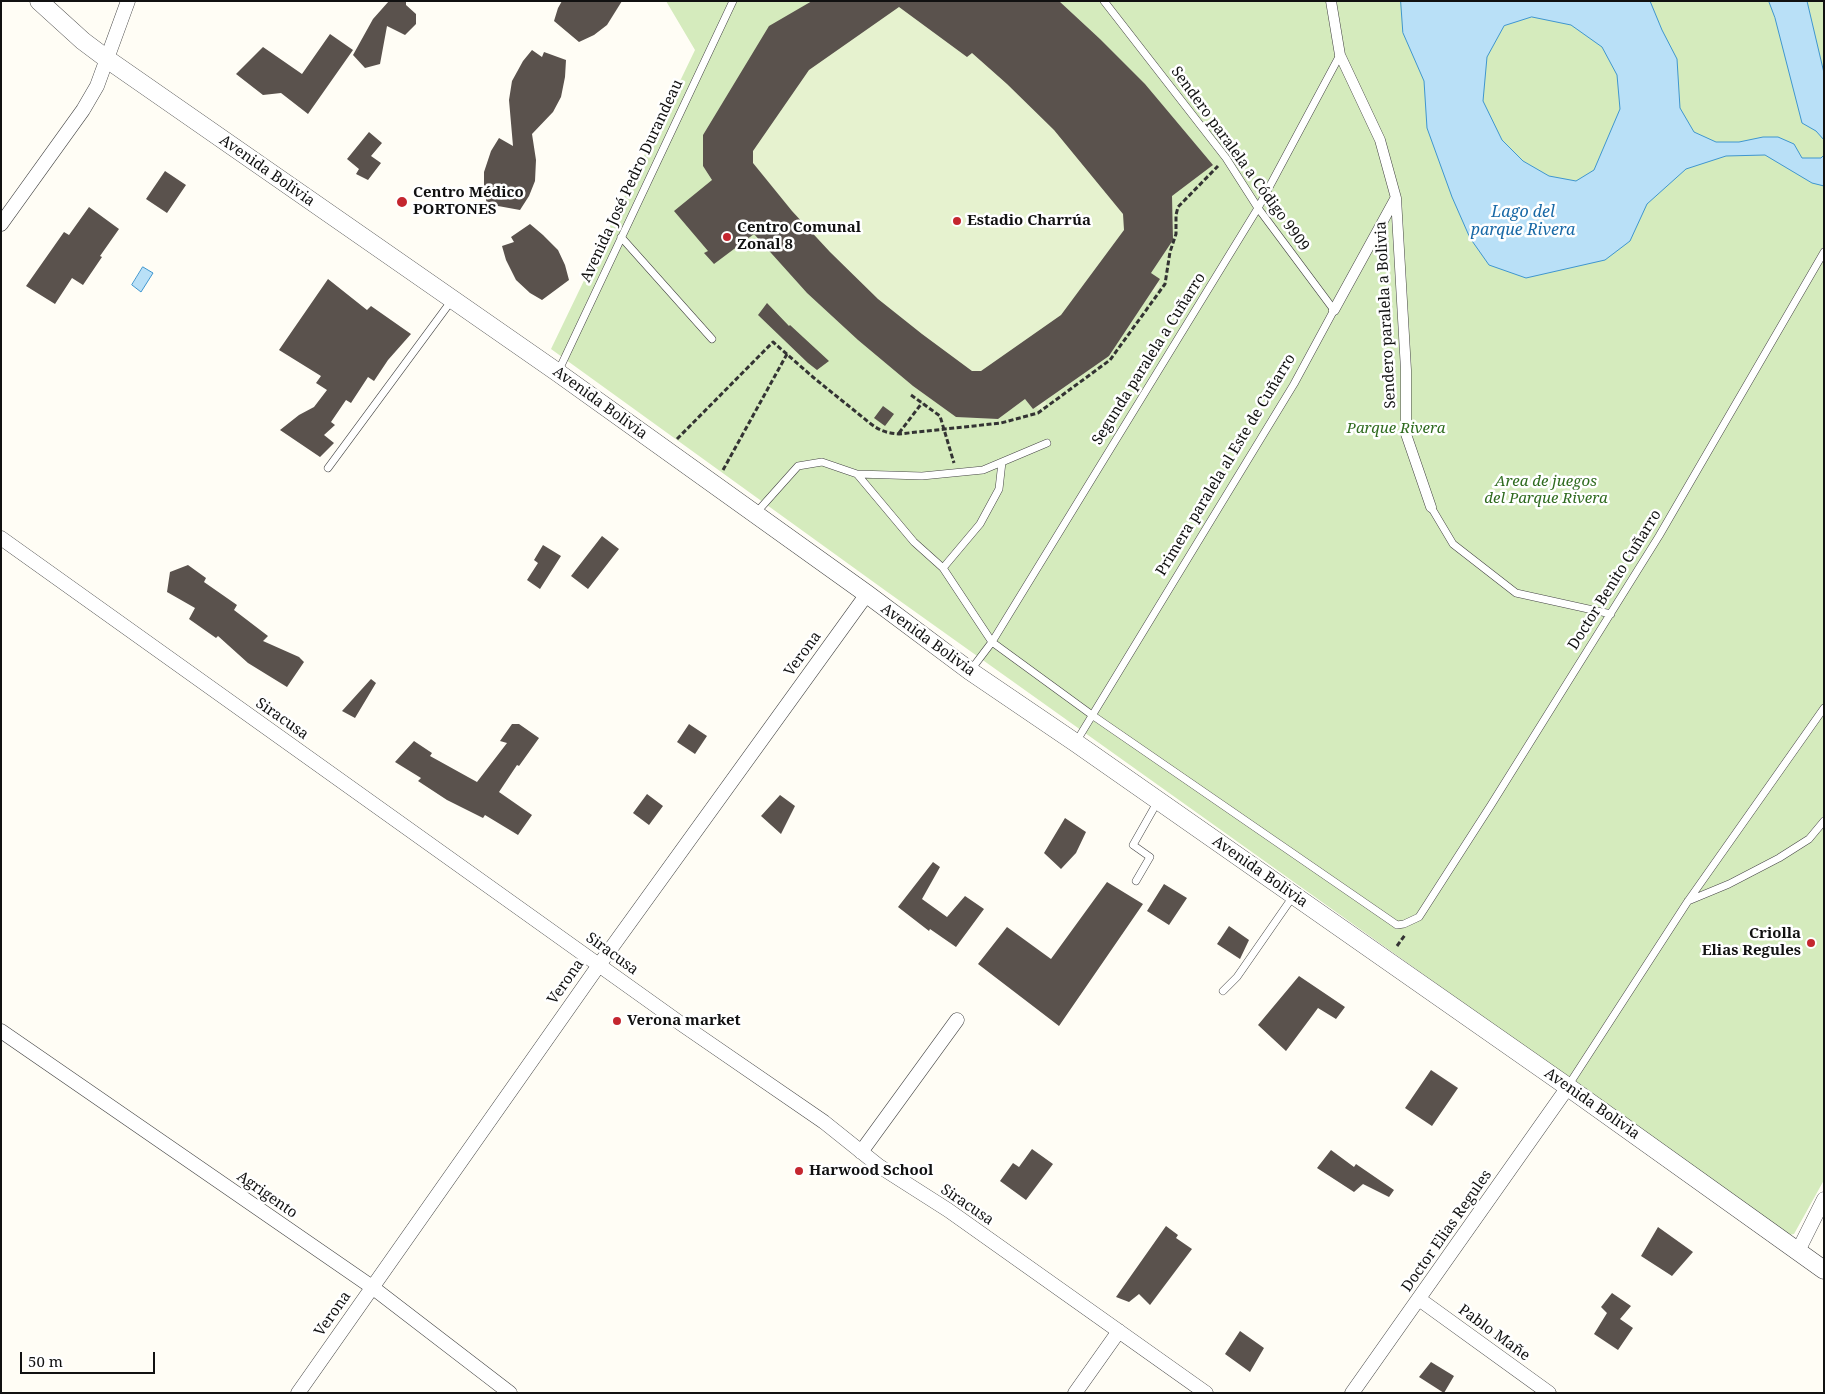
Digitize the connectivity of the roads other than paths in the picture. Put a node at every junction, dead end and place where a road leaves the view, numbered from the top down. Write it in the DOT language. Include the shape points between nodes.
graph roads {
  1 [pos="39,1"];
  2 [pos="128,1"];
  3 [pos="733,1"];
  4 [pos="1104,1"];
  5 [pos="1330,1"];
  6 [pos="1340,55"];
  7 [pos="107,60"];
  8 [pos="1396,198"];
  9 [pos="1258,208"];
  10 [pos="1,224"];
  11 [pos="621,237"];
  12 [pos="1824,252"];
  13 [pos="452,299"];
  14 [pos="1334,310"];
  15 [pos="712,339"];
  16 [pos="558,372"];
  17 [pos="1047,443"];
  18 [pos="1002,462"];
  19 [pos="328,468"];
  20 [pos="857,474"];
  21 [pos="1430,507"];
  22 [pos="754,515"];
  23 [pos="1,538"];
  24 [pos="943,568"];
  25 [pos="867,594"];
  26 [pos="1611,614"];
  27 [pos="992,642"];
  28 [pos="970,671"];
  29 [pos="1824,708"];
  30 [pos="1092,715"];
  31 [pos="1076,743"];
  32 [pos="1159,801"];
  33 [pos="1824,821"];
  34 [pos="1136,881"];
  35 [pos="1294,895"];
  36 [pos="1688,901"];
  37 [pos="599,964"];
  38 [pos="1223,991"];
  39 [pos="957,1020"];
  40 [pos="1,1032"];
  41 [pos="1568,1087"];
  42 [pos="861,1152"];
  43 [pos="1824,1199"];
  44 [pos="1798,1251"];
  45 [pos="1824,1270"];
  46 [pos="372,1287"];
  47 [pos="1419,1300"];
  48 [pos="1119,1331"];
  49 [pos="298,1393"];
  50 [pos="510,1393"];
  51 [pos="1075,1393"];
  52 [pos="1206,1393"];
  53 [pos="1352,1393"];
  54 [pos="1549,1393"];
  1 -- 7 [label="street, Avenida Bolivia"];
  2 -- 7 [label="street"];
  3 -- 11 [label="lane, Avenida José Pedro Durandeau"];
  4 -- 9 [label="lane, Sendero paralela a Código 9909" via="1226,158"];
  5 -- 6 [label="street, Sendero paralela a Bolivia"];
  6 -- 8 [label="street, Sendero paralela a Bolivia" via="1380,140"];
  6 -- 9 [label="lane, Segunda paralela a Cuñarro"];
  7 -- 10 [label="street" via="83,110"];
  7 -- 13 [label="street, Avenida Bolivia"];
  8 -- 14 [label="street, Primera paralela al Este de Cuñarro"];
  8 -- 21 [label="street, Sendero paralela a Bolivia" via="1406,370 1406,434"];
  9 -- 14 [label="lane, Sendero paralela a Código 9909"];
  9 -- 27 [label="lane, Segunda paralela a Cuñarro"];
  11 -- 15 [label="lane"];
  11 -- 16 [label="lane, Avenida José Pedro Durandeau"];
  12 -- 26 [label="lane, Doctor Benito Cuñarro"];
  13 -- 16 [label="street, Avenida Bolivia"];
  13 -- 19 [label="lane"];
  14 -- 30 [label="lane, Primera paralela al Este de Cuñarro" via="1294,384"];
  16 -- 22 [label="street, Avenida Bolivia"];
  17 -- 18 [label="lane"];
  18 -- 20 [label="lane" via="983,470 922,476"];
  18 -- 24 [label="lane" via="999,489 980,524"];
  20 -- 22 [label="lane" via="822,462 798,466"];
  20 -- 24 [label="lane" via="914,542"];
  21 -- 26 [label="lane, Sendero paralela a Bolivia" via="1453,544 1516,593"];
  22 -- 25 [label="street, Avenida Bolivia"];
  23 -- 37 [label="street, Siracusa"];
  24 -- 27 [label="lane"];
  25 -- 28 [label="street, Avenida Bolivia"];
  25 -- 37 [label="street, Verona"];
  26 -- 30 [label="lane, Doctor Benito Cuñarro" via="1419,917 1404,924 1397,925"];
  27 -- 28 [label="lane, Segunda paralela a Cuñarro"];
  27 -- 30 [label="lane"];
  28 -- 31 [label="street, Avenida Bolivia"];
  29 -- 36 [label="lane"];
  30 -- 31 [label="lane, Primera paralela al Este de Cuñarro"];
  31 -- 32 [label="street, Avenida Bolivia"];
  32 -- 34 [label="lane" via="1133,845 1150,856"];
  32 -- 35 [label="street, Avenida Bolivia"];
  33 -- 36 [label="lane" via="1809,839 1779,858"];
  35 -- 38 [label="lane" via="1237,977"];
  35 -- 41 [label="street, Avenida Bolivia"];
  36 -- 41 [label="lane"];
  37 -- 42 [label="street, Siracusa" via="824,1122"];
  37 -- 46 [label="street, Verona"];
  39 -- 42 [label="street"];
  40 -- 46 [label="street, Agrigento"];
  41 -- 44 [label="street, Avenida Bolivia"];
  41 -- 47 [label="street, Doctor Elias Regules"];
  42 -- 48 [label="street, Siracusa"];
  43 -- 44 [label="street"];
  44 -- 45 [label="street, Avenida Bolivia"];
  46 -- 49 [label="street, Verona"];
  46 -- 50 [label="street, Agrigento"];
  47 -- 53 [label="street, Doctor Elias Regules"];
  47 -- 54 [label="street, Pablo Mañe"];
  48 -- 51 [label="street"];
  48 -- 52 [label="street, Siracusa"];
}
